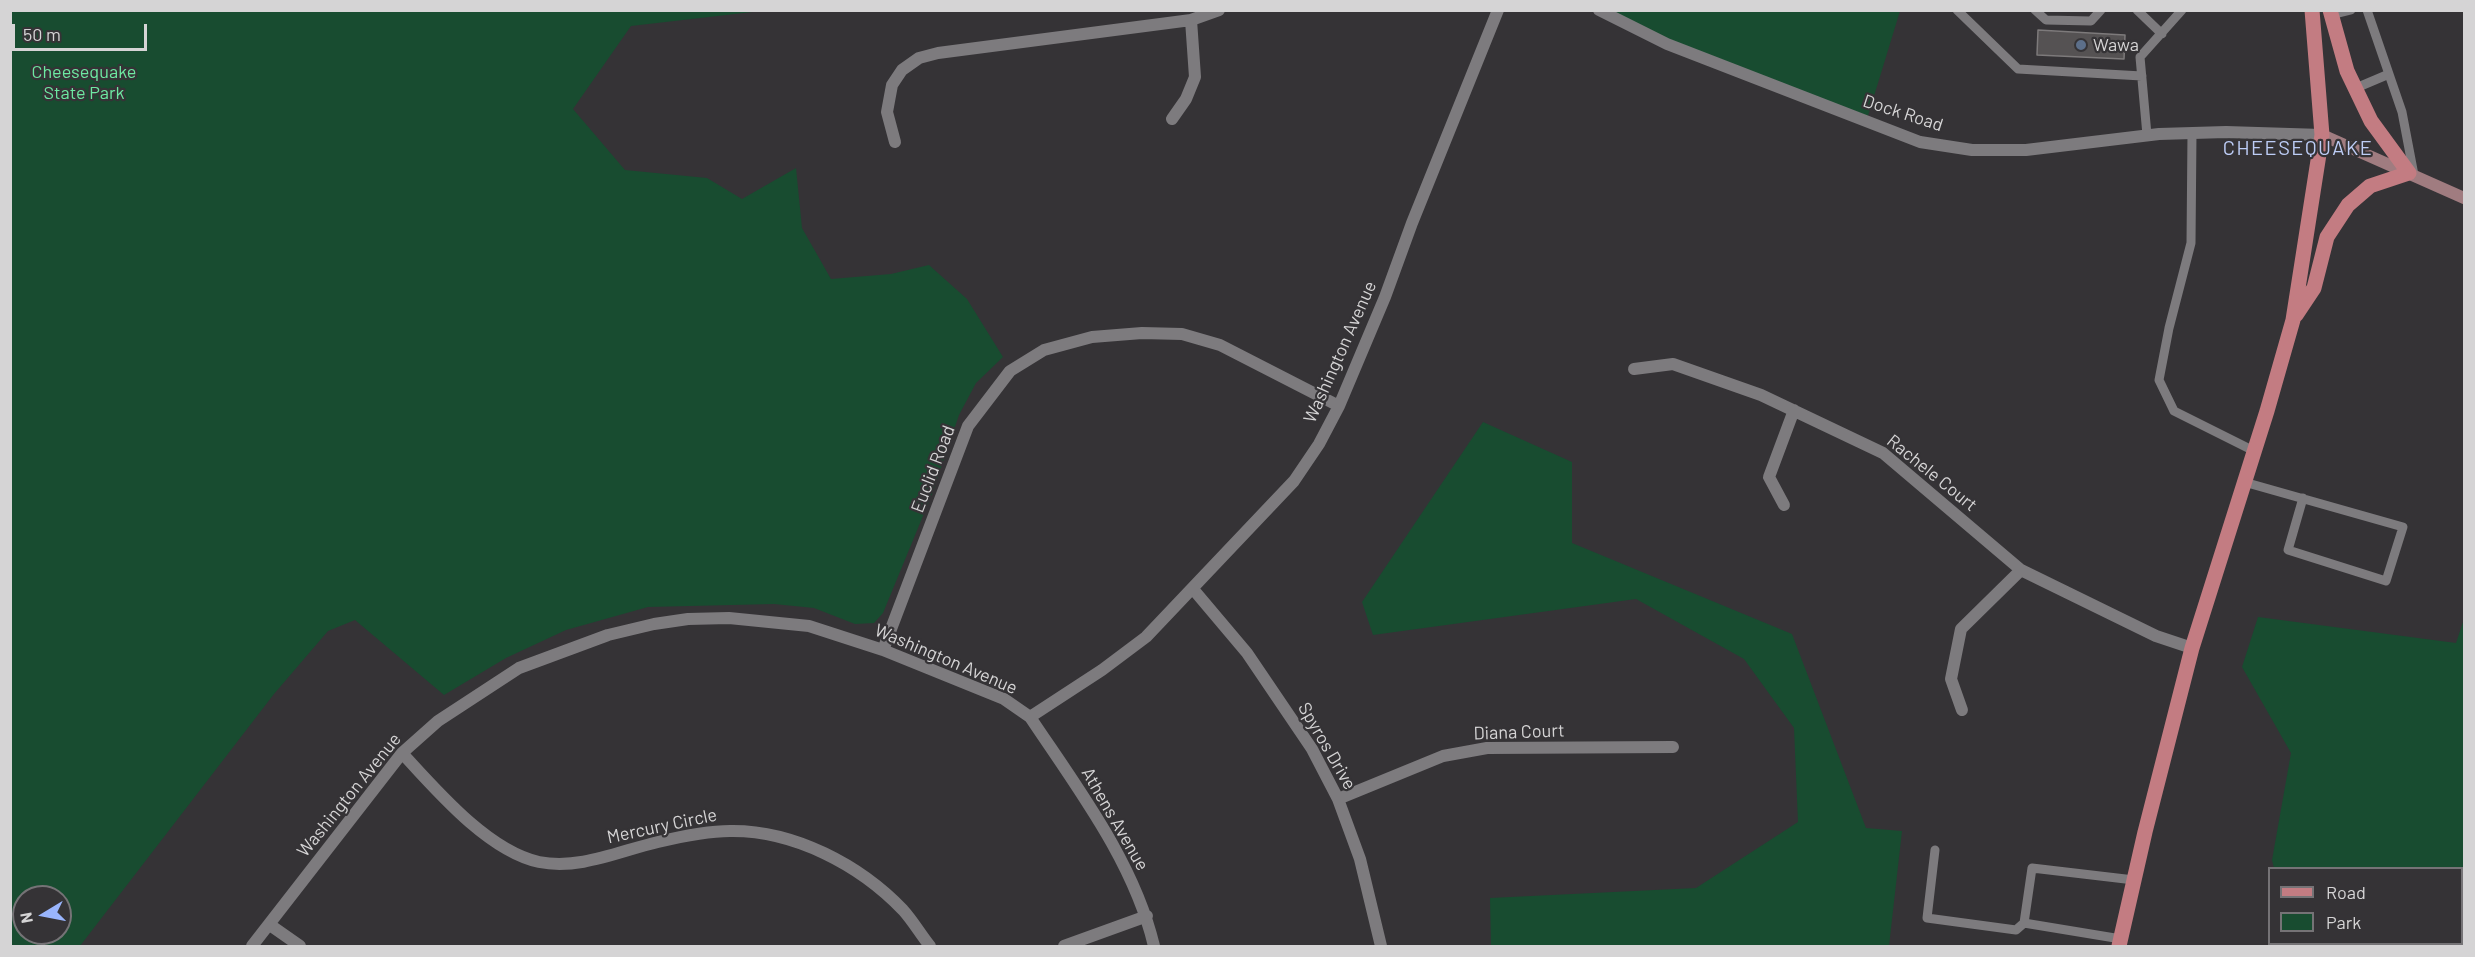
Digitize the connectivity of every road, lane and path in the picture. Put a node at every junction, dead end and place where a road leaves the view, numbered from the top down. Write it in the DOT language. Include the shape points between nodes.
graph roads {
  1 [pos="1218,10"];
  2 [pos="1498,10"];
  3 [pos="1599,10"];
  4 [pos="1957,10"];
  5 [pos="2035,10"];
  6 [pos="2101,10"];
  7 [pos="2137,10"];
  8 [pos="2182,10"];
  9 [pos="2312,10"];
  10 [pos="2351,10"];
  11 [pos="2367,10"];
  12 [pos="2331,13"];
  13 [pos="1191,20"];
  14 [pos="2162,34"];
  15 [pos="2389,74"];
  16 [pos="2142,76"];
  17 [pos="2356,88"];
  18 [pos="1172,119"];
  19 [pos="2192,133"];
  20 [pos="2147,135"];
  21 [pos="2322,135"];
  22 [pos="895,142"];
  23 [pos="2411,174"];
  24 [pos="2464,198"];
  25 [pos="2293,320"];
  26 [pos="1634,369"];
  27 [pos="1339,406"];
  28 [pos="1794,410"];
  29 [pos="2254,451"];
  30 [pos="2244,482"];
  31 [pos="2303,498"];
  32 [pos="1784,505"];
  33 [pos="2021,570"];
  34 [pos="1193,589"];
  35 [pos="2192,648"];
  36 [pos="883,650"];
  37 [pos="1962,710"];
  38 [pos="1030,717"];
  39 [pos="1673,747"];
  40 [pos="402,753"];
  41 [pos="1338,799"];
  42 [pos="1935,850"];
  43 [pos="2134,880"];
  44 [pos="1146,916"];
  45 [pos="2024,923"];
  46 [pos="270,924"];
  47 [pos="2120,943"];
  48 [pos="252,946"];
  49 [pos="300,946"];
  50 [pos="930,946"];
  51 [pos="1064,946"];
  52 [pos="1154,946"];
  53 [pos="1381,946"];
  1 -- 13 [label="street"];
  2 -- 27 [label="street, Washington Avenue"];
  3 -- 20 [label="street, Dock Road" via="1667,44 1920,142 1972,150 2026,150"];
  4 -- 16 [label="lane" via="2018,69"];
  5 -- 6 [label="lane" via="2046,20 2080,21 2091,21"];
  7 -- 14 [label="lane"];
  8 -- 14 [label="lane"];
  9 -- 21 [label="main road"];
  10 -- 12 [label="lane"];
  11 -- 15 [label="lane"];
  12 -- 17 [label="main road" via="2347,71"];
  13 -- 18 [label="street" via="1195,77"];
  13 -- 22 [label="street" via="919,58 902,70 892,86 888,112"];
  14 -- 16 [label="lane" via="2140,57"];
  15 -- 17 [label="lane"];
  15 -- 23 [label="lane" via="2402,112"];
  16 -- 20 [label="lane"];
  17 -- 23 [label="main road" via="2371,122"];
  19 -- 20 [label="street, Dock Road"];
  19 -- 21 [label="street, Dock Road"];
  19 -- 29 [label="lane" via="2191,243 2159,380 2174,411"];
  21 -- 23 [label="street"];
  21 -- 25 [label="main road"];
  23 -- 24 [label="street"];
  23 -- 25 [label="main road" via="2370,186 2348,206 2326,237 2314,288"];
  25 -- 29 [label="main road"];
  26 -- 28 [label="street, Rachele Court" via="1673,364"];
  27 -- 34 [label="street, Washington Avenue" via="1294,481"];
  27 -- 36 [label="street, Euclid Road" via="1221,345 1182,334 1092,337 1044,350 1010,371 968,426"];
  28 -- 32 [label="street" via="1769,477"];
  28 -- 33 [label="street, Rachele Court" via="1883,453"];
  29 -- 30 [label="main road"];
  30 -- 31 [label="lane"];
  30 -- 35 [label="main road"];
  31 -- 31 [label="lane" via="2403,527 2386,581 2288,550"];
  33 -- 35 [label="street, Rachele Court" via="2156,636"];
  33 -- 37 [label="street" via="1961,629 1950,679"];
  34 -- 38 [label="street, Washington Avenue" via="1146,636"];
  34 -- 41 [label="street, Spyros Drive" via="1247,653 1312,749"];
  35 -- 43 [label="main road"];
  36 -- 38 [label="street, Washington Avenue" via="1004,699"];
  36 -- 40 [label="street, Washington Avenue" via="809,626 729,618 654,624 608,635 519,668 438,722"];
  38 -- 44 [label="street, Athens Avenue" via="1119,856"];
  39 -- 41 [label="street, Diana Court" via="1487,748 1443,756"];
  40 -- 46 [label="street, Washington Avenue"];
  40 -- 50 [label="street, Mercury Circle" via="456,811 482,833 517,854 539,862 579,863 660,841 730,831 780,837 823,853 871,881 904,911"];
  41 -- 53 [label="street, Spyros Drive" via="1360,859"];
  42 -- 45 [label="lane" via="1927,918 2016,930"];
  43 -- 45 [label="lane" via="2032,868"];
  43 -- 47 [label="main road"];
  44 -- 51 [label="street"];
  44 -- 52 [label="street, Athens Avenue"];
  45 -- 47 [label="lane"];
  46 -- 48 [label="street, Washington Avenue"];
  46 -- 49 [label="street"];
}
